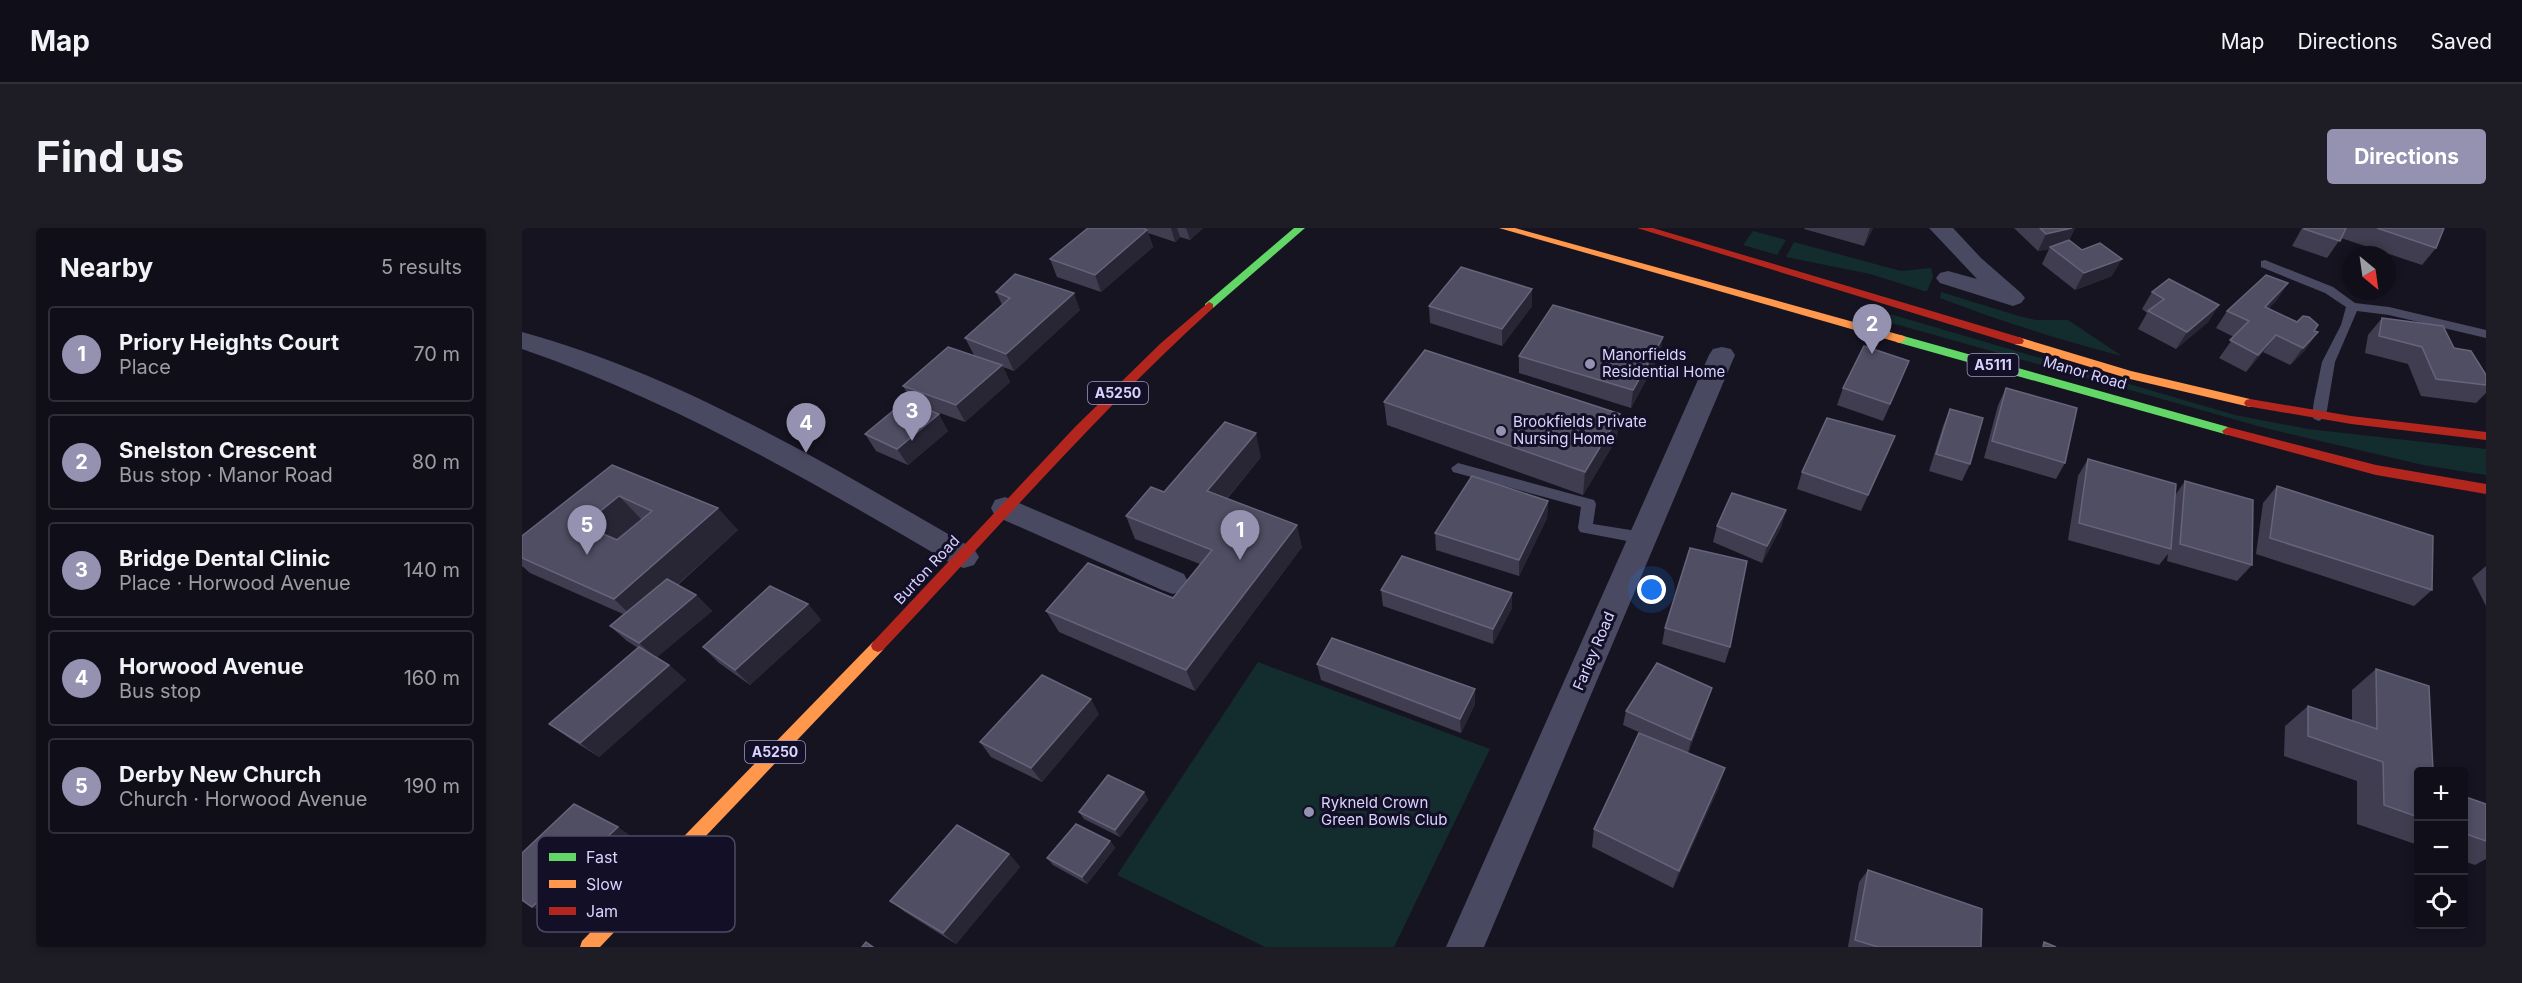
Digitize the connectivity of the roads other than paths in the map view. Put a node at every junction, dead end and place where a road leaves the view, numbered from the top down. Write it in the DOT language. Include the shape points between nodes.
graph roads {
  1 [pos="1282,228"];
  2 [pos="1300,228"];
  3 [pos="1504,228"];
  4 [pos="1642,228"];
  5 [pos="1940,228"];
  6 [pos="1316,232"];
  7 [pos="1285,243"];
  8 [pos="2265,264"];
  9 [pos="1948,278"];
  10 [pos="2352,306"];
  11 [pos="2486,334"];
  12 [pos="522,340"];
  13 [pos="1722,355"];
  14 [pos="2319,416"];
  15 [pos="2486,436"];
  16 [pos="1458,468"];
  17 [pos="2486,489"];
  18 [pos="1005,508"];
  19 [pos="1642,538"];
  20 [pos="964,556"];
  21 [pos="1173,582"];
  22 [pos="695,836"];
  23 [pos="602,932"];
  24 [pos="1473,944"];
  25 [pos="588,947"];
  1 -- 7 [label="main road"];
  2 -- 7 [label="main road, Burton Road / A5250"];
  3 -- 17 [label="main road, Manor Road / A5111" via="2303,452 2376,470"];
  4 -- 14 [label="main road, Manor Road / A5111" via="2130,375 2236,402"];
  5 -- 9 [label="street" via="2013,298"];
  6 -- 7 [label="main road, A5250"];
  7 -- 18 [label="main road, Burton Road / A5250" via="1173,337"];
  8 -- 10 [label="lane" via="2329,290"];
  10 -- 11 [label="lane"];
  10 -- 14 [label="lane" via="2351,317 2332,352"];
  12 -- 20 [label="street" via="637,384 729,427"];
  13 -- 19 [label="street, Farley Road"];
  14 -- 15 [label="main road, Manor Road / A5111"];
  16 -- 19 [label="lane" via="1589,504 1585,528"];
  18 -- 20 [label="main road, Burton Road / A5250"];
  18 -- 21 [label="street"];
  19 -- 24 [label="street, Farley Road"];
  20 -- 22 [label="main road, Burton Road / A5250"];
  23 -- 25 [label="main road, Burton Road / A5250"];
}
